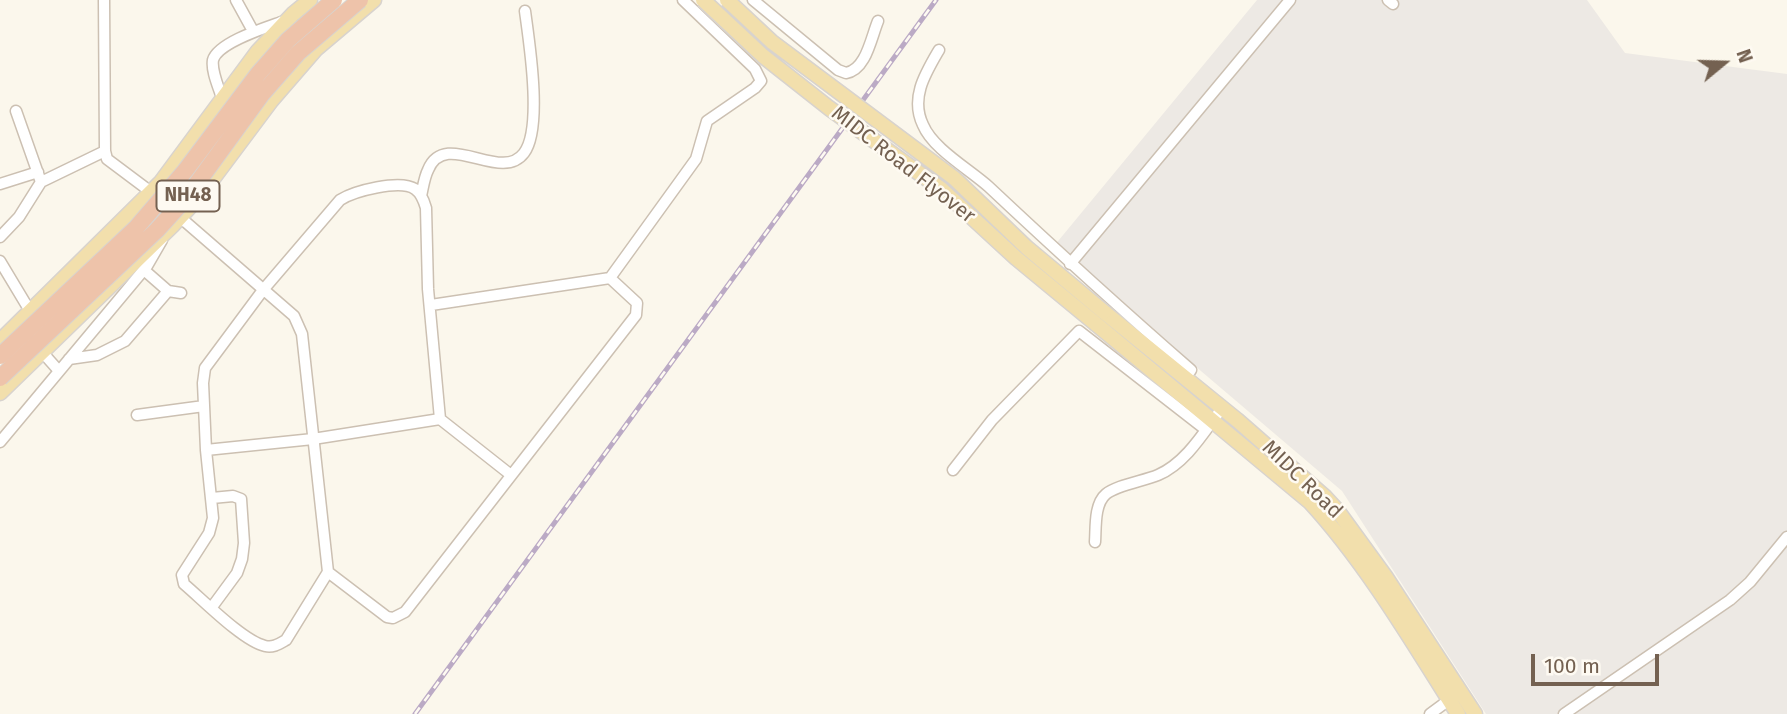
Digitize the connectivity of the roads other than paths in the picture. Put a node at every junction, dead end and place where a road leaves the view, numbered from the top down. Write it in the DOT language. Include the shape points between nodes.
graph roads {
  1 [pos="104,0"];
  2 [pos="236,0"];
  3 [pos="310,0"];
  4 [pos="334,0"];
  5 [pos="360,0"];
  6 [pos="374,0"];
  7 [pos="683,0"];
  8 [pos="703,0"];
  9 [pos="727,0"];
  10 [pos="753,0"];
  11 [pos="1290,0"];
  12 [pos="525,10"];
  13 [pos="287,20"];
  14 [pos="878,21"];
  15 [pos="253,32"];
  16 [pos="939,51"];
  17 [pos="222,98"];
  18 [pos="16,111"];
  19 [pos="105,150"];
  20 [pos="39,177"];
  21 [pos="0,184"];
  22 [pos="151,192"];
  23 [pos="421,196"];
  24 [pos="180,218"];
  25 [pos="168,231"];
  26 [pos="0,237"];
  27 [pos="0,261"];
  28 [pos="1070,264"];
  29 [pos="144,270"];
  30 [pos="610,278"];
  31 [pos="263,290"];
  32 [pos="168,291"];
  33 [pos="181,293"];
  34 [pos="431,305"];
  35 [pos="30,312"];
  36 [pos="1104,321"];
  37 [pos="2,334"];
  38 [pos="43,352"];
  39 [pos="0,356"];
  40 [pos="68,359"];
  41 [pos="59,371"];
  42 [pos="0,378"];
  43 [pos="1185,378"];
  44 [pos="0,393"];
  45 [pos="204,406"];
  46 [pos="137,415"];
  47 [pos="440,419"];
  48 [pos="1213,419"];
  49 [pos="313,439"];
  50 [pos="0,442"];
  51 [pos="206,450"];
  52 [pos="953,470"];
  53 [pos="511,475"];
  54 [pos="212,498"];
  55 [pos="1787,537"];
  56 [pos="1095,542"];
  57 [pos="328,572"];
  58 [pos="212,607"];
  59 [pos="1449,700"];
  60 [pos="1430,714"];
  61 [pos="1458,714"];
  62 [pos="1475,714"];
  63 [pos="1564,714"];
  1 -- 19 [label="street"];
  2 -- 15 [label="street"];
  3 -- 13 [label="main road"];
  4 -- 39 [label="highway, NH48, bridge" via="258,74 186,171 136,228"];
  5 -- 42 [label="highway, NH48, bridge" via="289,63 157,230"];
  6 -- 24 [label="main road" via="316,49"];
  7 -- 30 [label="street" via="755,69 761,81 707,121 696,159"];
  8 -- 36 [label="main road, MIDC Road Flyover, bridge" via="763,56 941,189 1016,258"];
  9 -- 36 [label="main road, MIDC Road Flyover, bridge" via="772,42 954,178"];
  10 -- 14 [label="street" via="846,73 863,60"];
  11 -- 28 [label="street"];
  12 -- 23 [label="street" via="534,69 530,141 525,153 518,159 492,163 465,155 439,156 428,170"];
  13 -- 15 [label="street"];
  13 -- 17 [label="main road"];
  15 -- 17 [label="street" via="222,49 213,60"];
  16 -- 28 [label="street" via="923,77 918,97 923,127"];
  17 -- 22 [label="main road"];
  18 -- 20 [label="street"];
  19 -- 20 [label="street"];
  19 -- 22 [label="street" via="113,165"];
  20 -- 21 [label="street"];
  20 -- 26 [label="street" via="19,218"];
  22 -- 24 [label="street"];
  22 -- 35 [label="main road"];
  23 -- 31 [label="street" via="407,186 351,193"];
  23 -- 34 [label="street" via="426,208"];
  24 -- 25 [label="main road"];
  24 -- 31 [label="street"];
  25 -- 29 [label="street"];
  25 -- 38 [label="main road"];
  27 -- 35 [label="street"];
  28 -- 43 [label="street" via="1191,370"];
  29 -- 32 [label="street"];
  29 -- 40 [label="street"];
  30 -- 34 [label="street"];
  30 -- 53 [label="street" via="637,303 636,315"];
  31 -- 45 [label="street" via="205,368"];
  31 -- 49 [label="street" via="289,311 302,334"];
  32 -- 33 [label="street"];
  32 -- 40 [label="street" via="125,341 97,355"];
  34 -- 47 [label="street"];
  35 -- 37 [label="main road"];
  36 -- 43 [label="main road, MIDC Road"];
  36 -- 48 [label="main road, MIDC Road"];
  38 -- 41 [label="street"];
  38 -- 44 [label="main road"];
  40 -- 41 [label="street"];
  41 -- 50 [label="street"];
  43 -- 48 [label="main road, MIDC Road"];
  45 -- 46 [label="street"];
  45 -- 51 [label="street"];
  47 -- 49 [label="street"];
  47 -- 53 [label="street"];
  48 -- 52 [label="street" via="1079,331 992,420"];
  48 -- 56 [label="street" via="1181,460 1159,474 1106,494 1100,502"];
  48 -- 59 [label="main road, MIDC Road" via="1326,519"];
  48 -- 62 [label="main road, MIDC Road" via="1294,468 1338,510"];
  49 -- 51 [label="street"];
  49 -- 57 [label="street"];
  51 -- 54 [label="street"];
  53 -- 57 [label="street" via="398,617 387,617"];
  54 -- 58 [label="street" via="209,533 182,575 184,584"];
  54 -- 58 [label="street" via="241,499 244,543 237,573"];
  55 -- 63 [label="street" via="1730,600"];
  57 -- 58 [label="street" via="286,639 275,646 261,645 246,636"];
  59 -- 60 [label="street"];
  59 -- 61 [label="main road, MIDC Road"];
}
